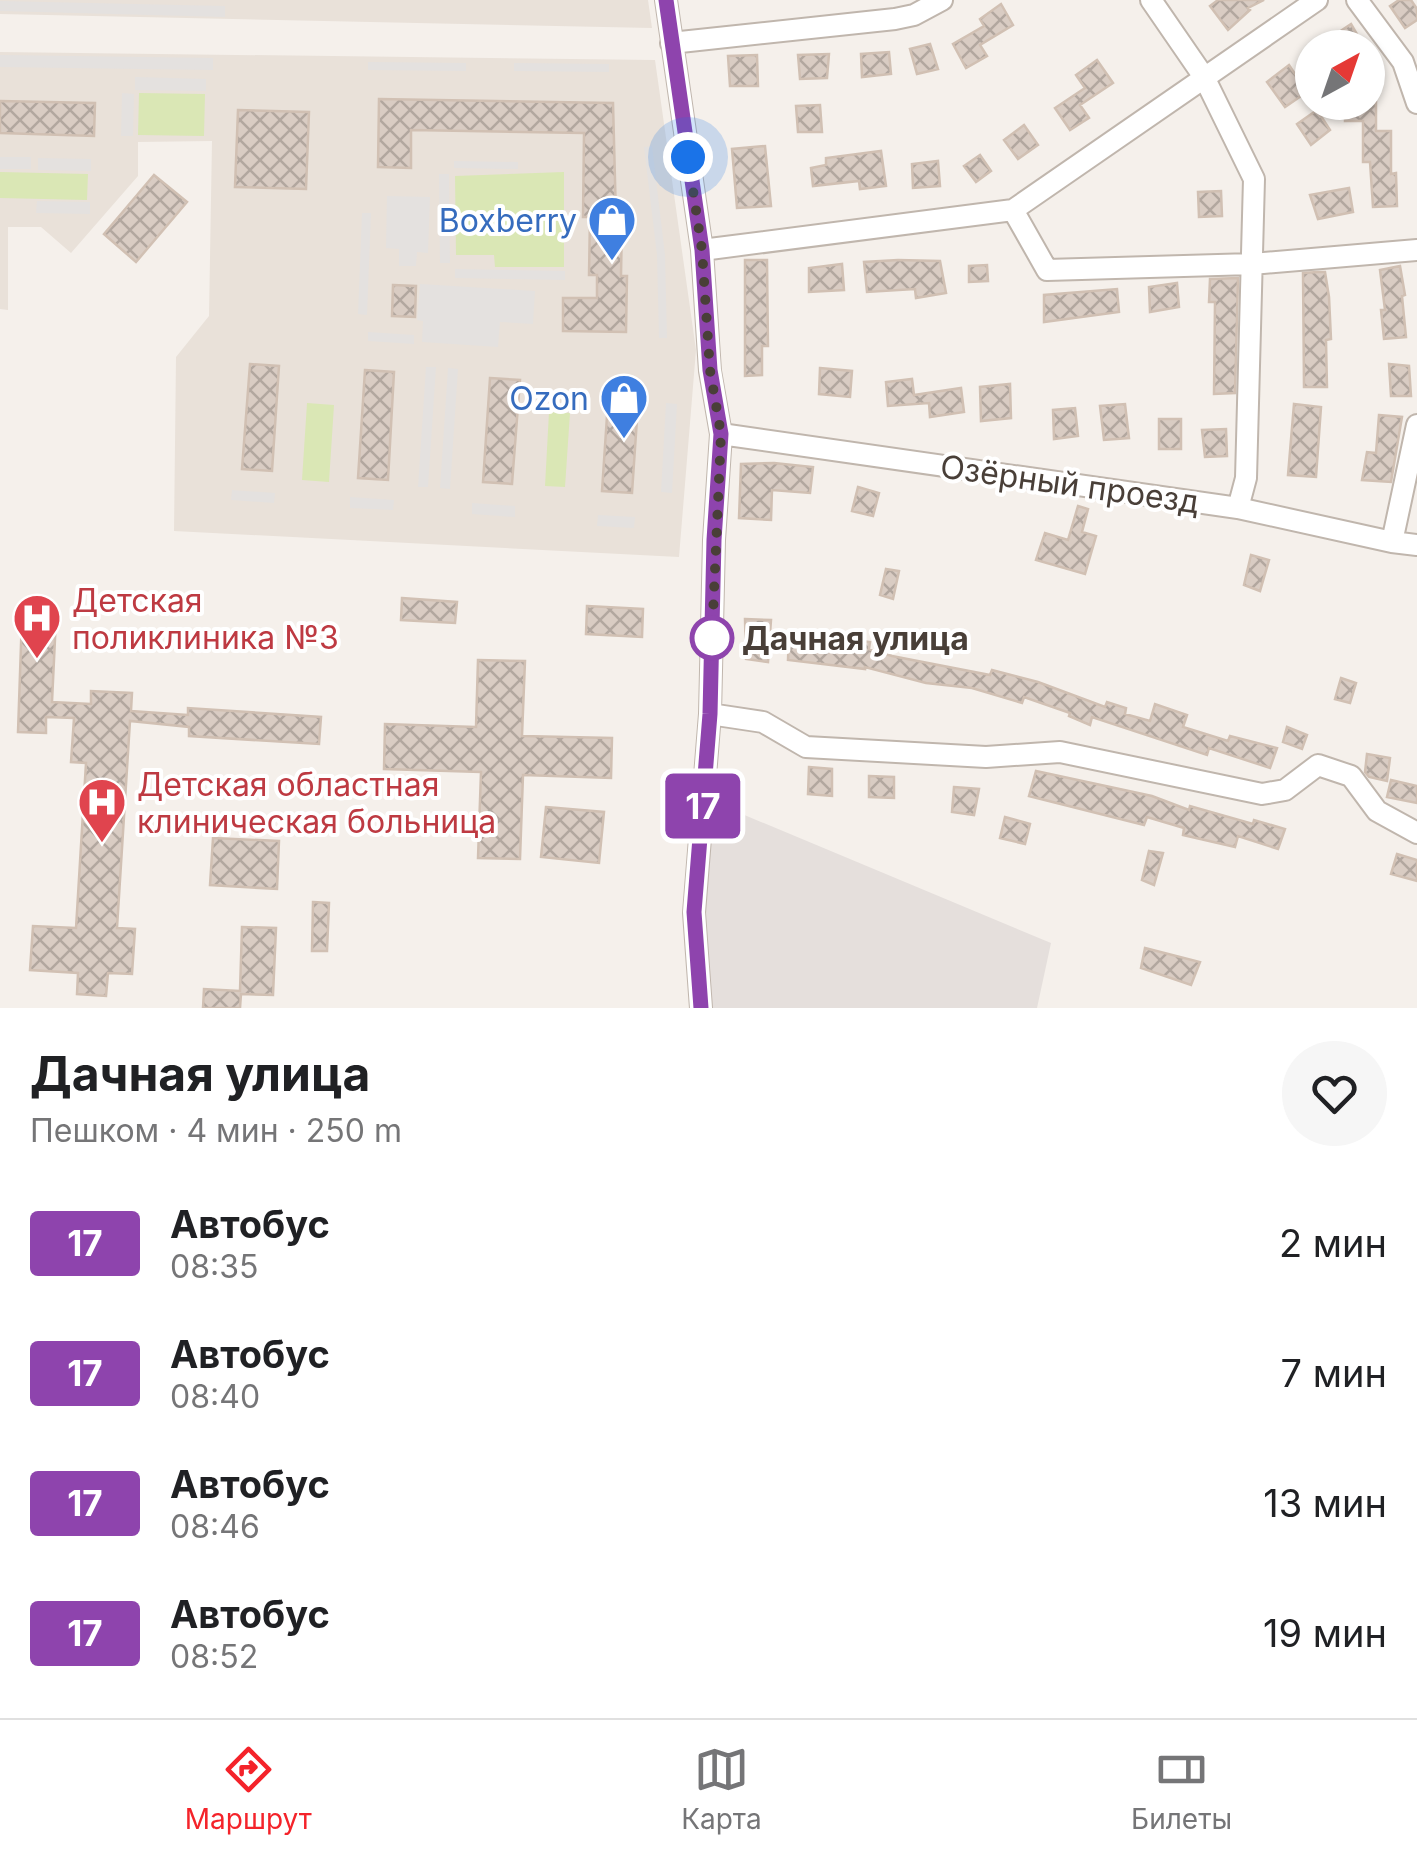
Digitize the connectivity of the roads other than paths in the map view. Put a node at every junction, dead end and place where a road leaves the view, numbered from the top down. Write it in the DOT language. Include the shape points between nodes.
graph roads {
  1 [pos="666,0"];
  2 [pos="942,0"];
  3 [pos="1151,0"];
  4 [pos="1317,0"];
  5 [pos="1357,0"];
  6 [pos="672,43"];
  7 [pos="1204,77"];
  8 [pos="1417,103"];
  9 [pos="1013,210"];
  10 [pos="702,250"];
  11 [pos="1417,250"];
  12 [pos="1252,264"];
  13 [pos="1417,425"];
  14 [pos="721,434"];
  15 [pos="1238,508"];
  16 [pos="1392,542"];
  17 [pos="1417,544"];
  18 [pos="710,714"];
  19 [pos="1417,832"];
  20 [pos="701,1008"];
  1 -- 6 [label="street"];
  2 -- 6 [label="street" via="896,19"];
  3 -- 7 [label="street"];
  4 -- 7 [label="street"];
  5 -- 8 [label="street" via="1403,62"];
  6 -- 10 [label="street"];
  7 -- 9 [label="street"];
  7 -- 12 [label="street" via="1254,179"];
  9 -- 10 [label="street"];
  9 -- 12 [label="street" via="1047,270"];
  10 -- 14 [label="street"];
  11 -- 12 [label="street"];
  12 -- 15 [label="street" via="1246,478"];
  13 -- 16 [label="street"];
  14 -- 15 [label="street, Озёрный проезд"];
  14 -- 18 [label="street"];
  15 -- 16 [label="street, Озёрный проезд"];
  16 -- 17 [label="street, Озёрный проезд"];
  18 -- 19 [label="street" via="763,722 806,746 986,756 1060,752 1262,794 1285,790 1318,765 1351,776 1377,811"];
  18 -- 20 [label="street" via="694,912"];
}
